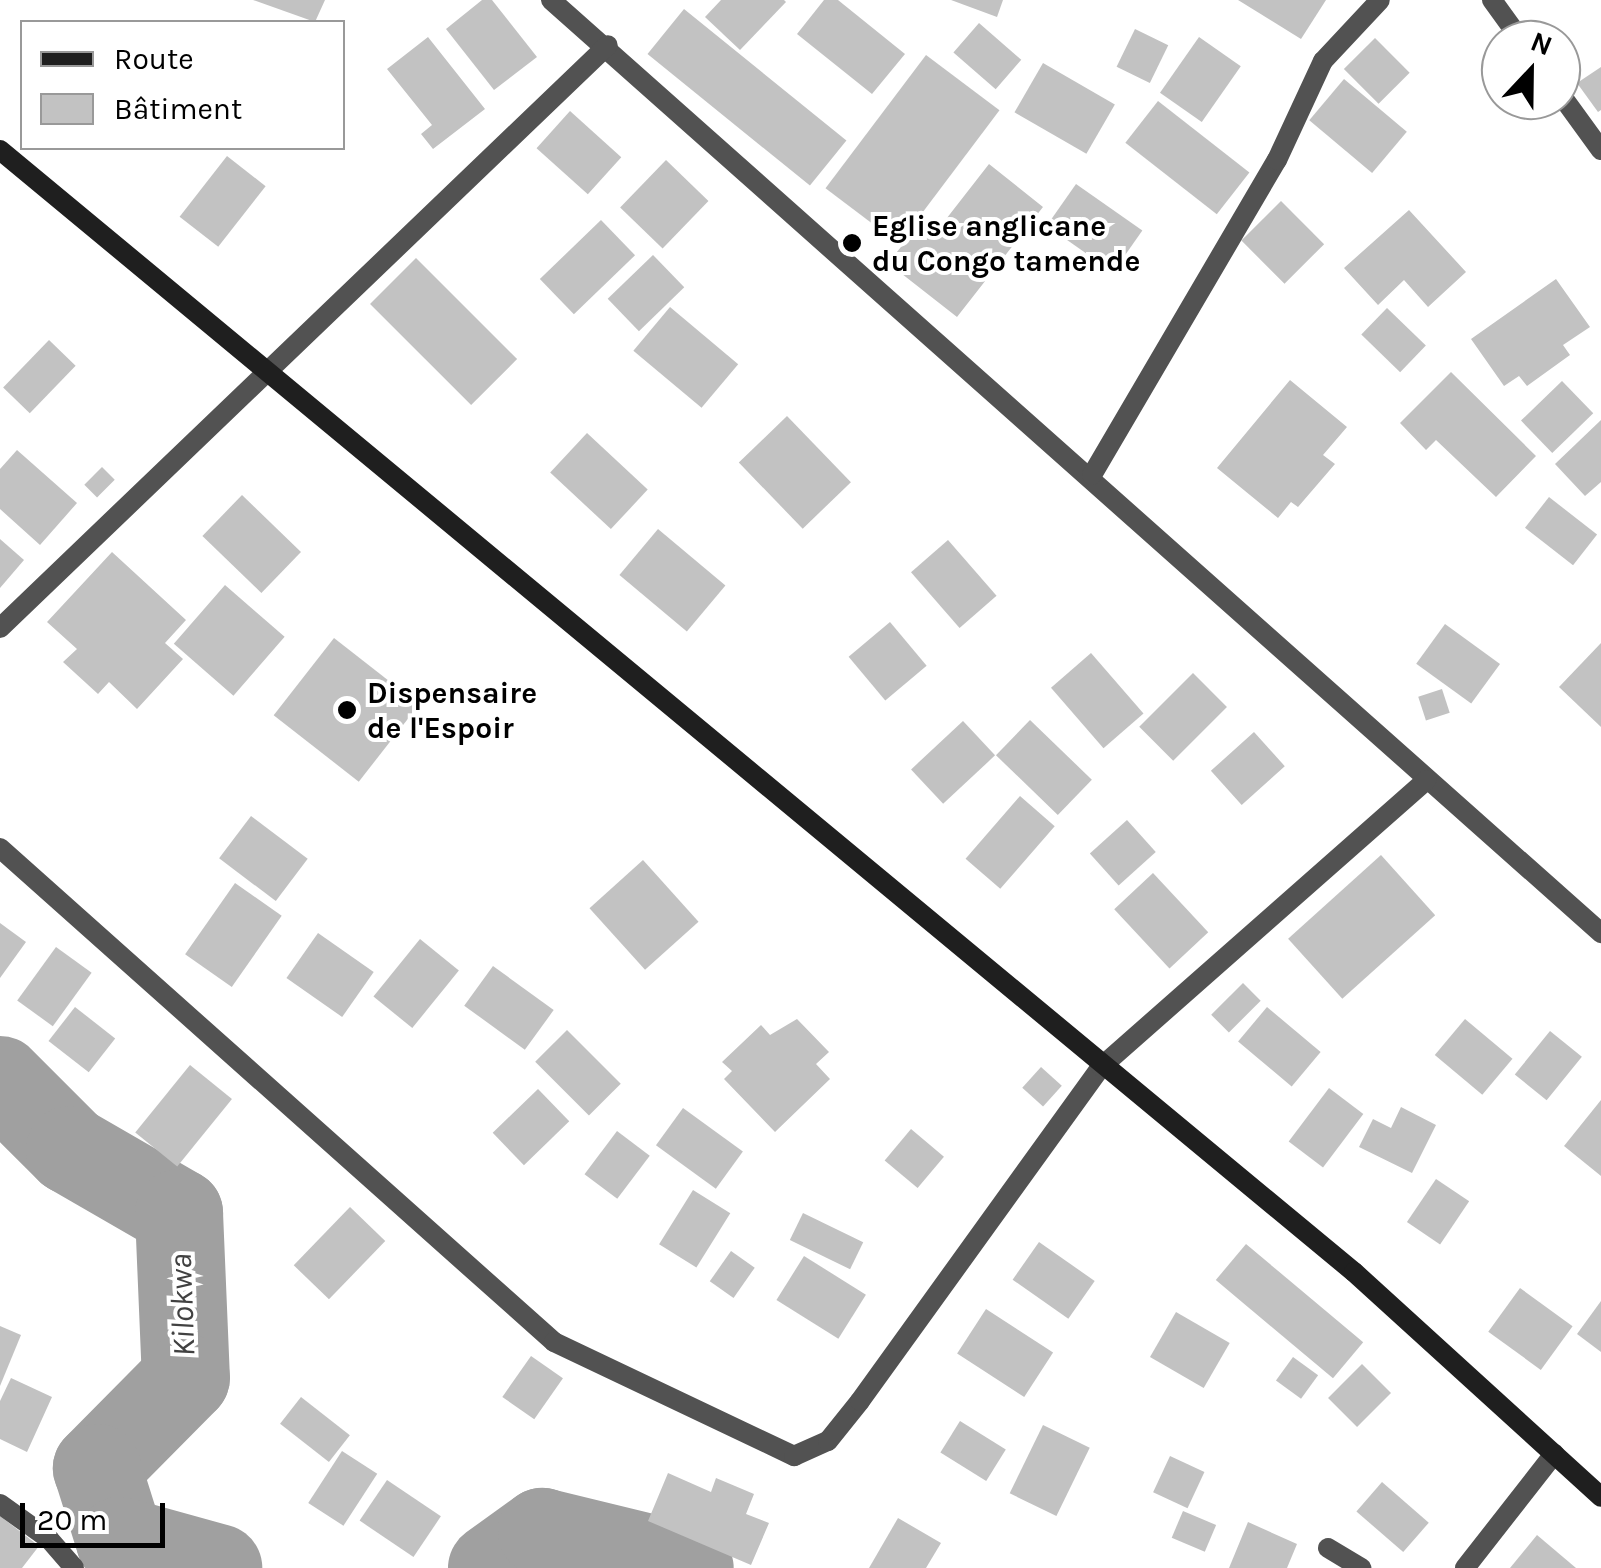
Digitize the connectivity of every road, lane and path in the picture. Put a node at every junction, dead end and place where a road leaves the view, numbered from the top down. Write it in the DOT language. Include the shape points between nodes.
graph roads {
  1 [pos="550,0"];
  2 [pos="1380,0"];
  3 [pos="608,45"];
  4 [pos="1579,120"];
  5 [pos="0,150"];
  6 [pos="1601,150"];
  7 [pos="264,374"];
  8 [pos="1092,475"];
  9 [pos="0,628"];
  10 [pos="1427,780"];
  11 [pos="0,848"];
  12 [pos="1601,933"];
  13 [pos="1101,1067"];
  14 [pos="1554,1454"];
  15 [pos="1601,1496"];
  16 [pos="0,1504"];
  17 [pos="1328,1548"];
  18 [pos="74,1568"];
  19 [pos="1360,1568"];
  20 [pos="1466,1568"];
  1 -- 3 [label="street"];
  2 -- 8 [label="street" via="1323,60 1277,160"];
  3 -- 7 [label="street"];
  3 -- 8 [label="street"];
  4 -- 6 [label="street"];
  5 -- 7 [label="street"];
  7 -- 9 [label="street"];
  7 -- 13 [label="street"];
  8 -- 10 [label="street"];
  10 -- 12 [label="street"];
  10 -- 13 [label="street"];
  11 -- 13 [label="street" via="554,1342 794,1456 828,1441 860,1401"];
  13 -- 14 [label="street" via="1354,1272"];
  14 -- 15 [label="street"];
  14 -- 20 [label="street"];
  16 -- 18 [label="street" via="50,1538"];
  17 -- 19 [label="street"];
}
